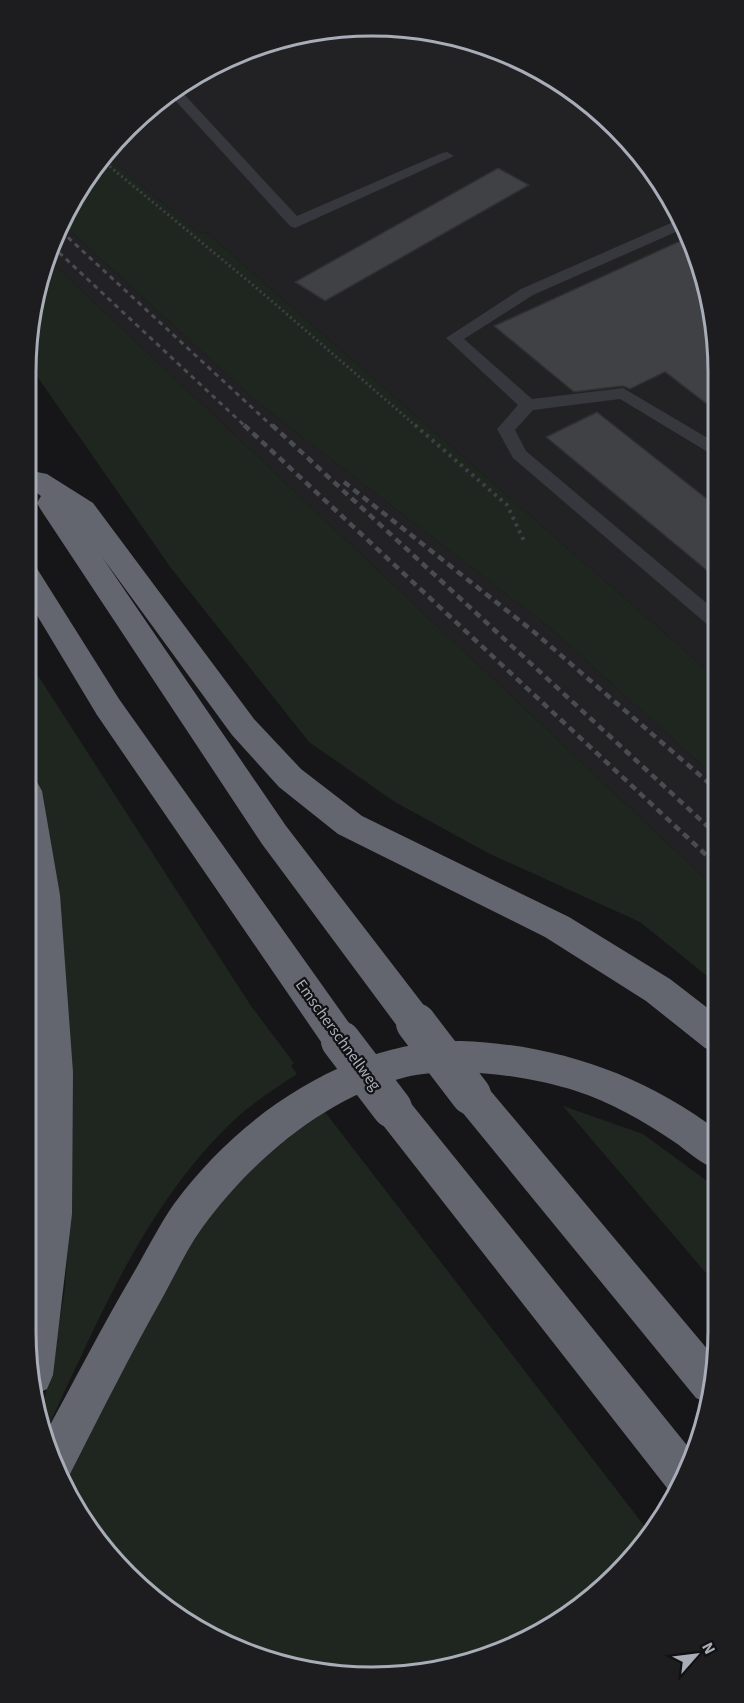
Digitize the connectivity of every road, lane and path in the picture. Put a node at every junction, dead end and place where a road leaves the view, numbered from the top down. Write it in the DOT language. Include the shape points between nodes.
graph roads {
  1 [pos="179,97"];
  2 [pos="447,156"];
  3 [pos="107,164"];
  4 [pos="675,227"];
  5 [pos="528,405"];
  6 [pos="708,446"];
  7 [pos="36,477"];
  8 [pos="36,480"];
  9 [pos="525,543"];
  10 [pos="36,590"];
  11 [pos="708,614"];
  12 [pos="36,849"];
  13 [pos="708,1029"];
  14 [pos="708,1145"];
  15 [pos="37,1346"];
  16 [pos="705,1378"];
  17 [pos="59,1452"];
  18 [pos="678,1468"];
  1 -- 2 [label="lane" via="295,223"];
  3 -- 9 [label="path" via="507,505"];
  4 -- 5 [label="lane" via="527,292 454,338"];
  5 -- 6 [label="lane" via="623,393"];
  5 -- 11 [label="lane" via="506,429 519,454"];
  7 -- 13 [label="highway" via="83,510 243,727 290,778 350,825 557,927 658,990"];
  8 -- 16 [label="highway, bridge" via="274,835 471,1095"];
  10 -- 18 [label="highway, Emscherschnellweg, bridge" via="108,706 341,1041"];
  12 -- 15 [label="highway" via="44,895 55,1072 53,1214"];
  14 -- 17 [label="highway" via="638,1098 572,1071 511,1060 449,1056 407,1061 353,1080 282,1121 236,1160 189,1215 116,1339"];
}
